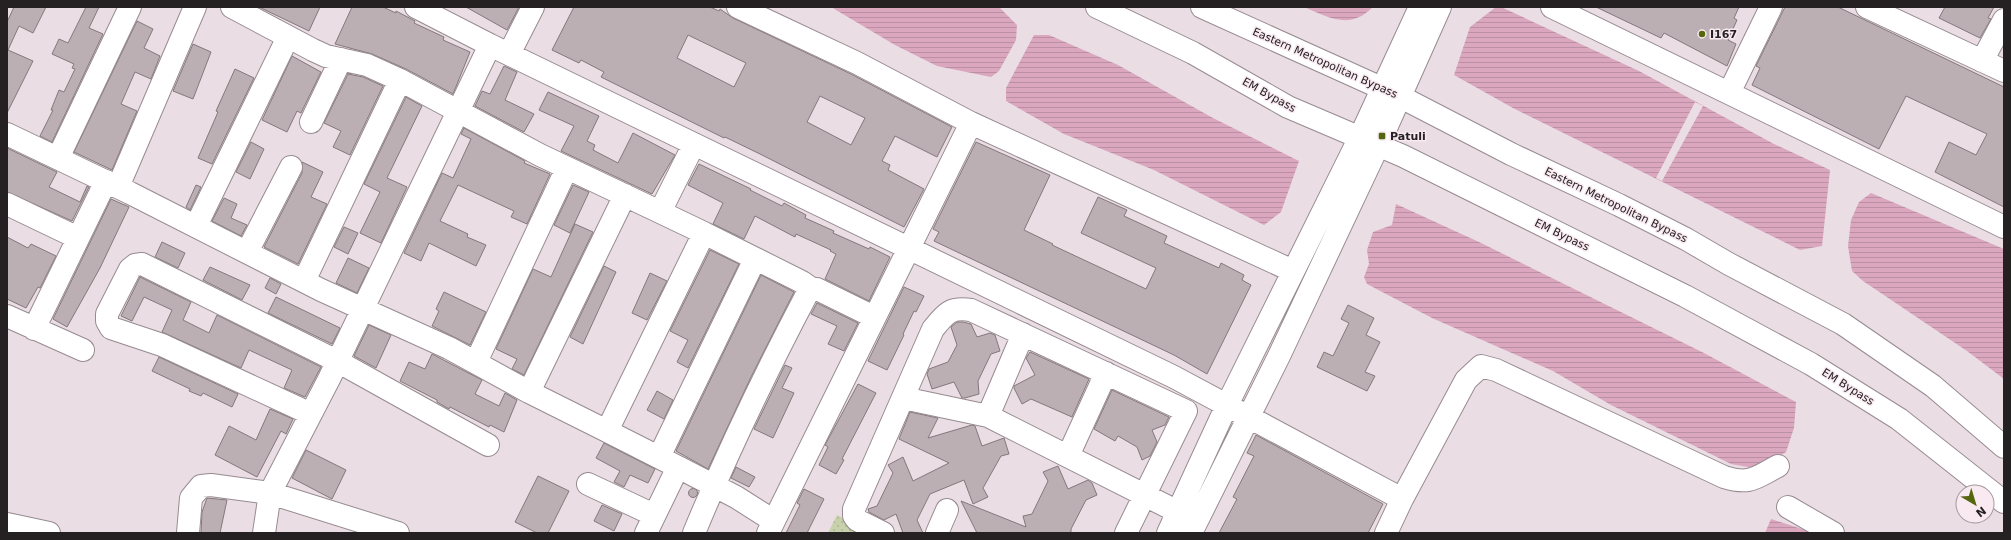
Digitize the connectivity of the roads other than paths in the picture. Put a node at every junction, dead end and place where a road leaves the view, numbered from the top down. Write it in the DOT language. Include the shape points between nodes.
graph roads {
  1 [pos="130,7"];
  2 [pos="195,7"];
  3 [pos="232,7"];
  4 [pos="416,7"];
  5 [pos="533,7"];
  6 [pos="738,7"];
  7 [pos="1097,7"];
  8 [pos="1202,7"];
  9 [pos="1420,7"];
  10 [pos="1440,7"];
  11 [pos="1552,7"];
  12 [pos="1771,7"];
  13 [pos="1867,7"];
  14 [pos="261,14"];
  15 [pos="2004,20"];
  16 [pos="288,37"];
  17 [pos="490,45"];
  18 [pos="509,54"];
  19 [pos="341,59"];
  20 [pos="1982,61"];
  21 [pos="2004,71"];
  22 [pos="400,80"];
  23 [pos="1729,92"];
  24 [pos="1391,93"];
  25 [pos="457,110"];
  26 [pos="311,122"];
  27 [pos="971,123"];
  28 [pos="7,134"];
  29 [pos="1368,142"];
  30 [pos="694,144"];
  31 [pos="58,158"];
  32 [pos="291,168"];
  33 [pos="567,168"];
  34 [pos="112,184"];
  35 [pos="625,195"];
  36 [pos="7,204"];
  37 [pos="660,212"];
  38 [pos="196,226"];
  39 [pos="2004,227"];
  40 [pos="704,233"];
  41 [pos="78,238"];
  42 [pos="909,248"];
  43 [pos="247,252"];
  44 [pos="755,259"];
  45 [pos="1289,280"];
  46 [pos="304,281"];
  47 [pos="812,289"];
  48 [pos="1306,300"];
  49 [pos="363,309"];
  50 [pos="7,316"];
  51 [pos="874,317"];
  52 [pos="34,329"];
  53 [pos="1022,334"];
  54 [pos="83,350"];
  55 [pos="337,361"];
  56 [pos="476,362"];
  57 [pos="1106,373"];
  58 [pos="529,392"];
  59 [pos="903,398"];
  60 [pos="1227,405"];
  61 [pos="311,414"];
  62 [pos="988,416"];
  63 [pos="1248,417"];
  64 [pos="607,431"];
  65 [pos="488,445"];
  66 [pos="2004,447"];
  67 [pos="1068,456"];
  68 [pos="668,462"];
  69 [pos="1778,466"];
  70 [pos="588,484"];
  71 [pos="714,485"];
  72 [pos="270,493"];
  73 [pos="1143,495"];
  74 [pos="1402,499"];
  75 [pos="2004,502"];
  76 [pos="1788,507"];
  77 [pos="947,510"];
  78 [pos="1177,512"];
  79 [pos="7,524"];
  80 [pos="650,524"];
  81 [pos="771,527"];
  82 [pos="1194,527"];
  83 [pos="49,533"];
  84 [pos="188,533"];
  85 [pos="264,533"];
  86 [pos="398,533"];
  87 [pos="694,533"];
  88 [pos="884,533"];
  89 [pos="937,533"];
  90 [pos="1126,533"];
  91 [pos="1168,533"];
  92 [pos="1386,533"];
  93 [pos="1833,533"];
  1 -- 31 [label="street"];
  2 -- 34 [label="street"];
  3 -- 14 [label="street"];
  4 -- 17 [label="street"];
  5 -- 18 [label="street"];
  6 -- 27 [label="street" via="858,64"];
  7 -- 29 [label="street, EM Bypass" via="1193,52 1288,107"];
  8 -- 24 [label="street, Eastern Metropolitan Bypass"];
  9 -- 24 [label="street"];
  10 -- 24 [label="street"];
  11 -- 23 [label="street"];
  12 -- 23 [label="street"];
  13 -- 20 [label="street"];
  14 -- 16 [label="street"];
  15 -- 20 [label="street"];
  16 -- 19 [label="street" via="313,50"];
  16 -- 38 [label="street"];
  17 -- 18 [label="street"];
  17 -- 25 [label="street"];
  18 -- 30 [label="street"];
  19 -- 22 [label="street" via="367,65"];
  19 -- 26 [label="street"];
  20 -- 21 [label="street"];
  22 -- 25 [label="street"];
  22 -- 46 [label="street"];
  23 -- 39 [label="street"];
  24 -- 29 [label="street"];
  24 -- 66 [label="street, Eastern Metropolitan Bypass" via="1680,236 1843,324 1933,386"];
  25 -- 33 [label="street"];
  25 -- 49 [label="street"];
  27 -- 42 [label="street"];
  27 -- 45 [label="street"];
  28 -- 31 [label="street"];
  29 -- 45 [label="street"];
  29 -- 48 [label="street"];
  29 -- 75 [label="street, EM Bypass" via="1410,160 1685,296 1811,364 1899,419"];
  30 -- 37 [label="street"];
  30 -- 42 [label="street"];
  31 -- 34 [label="street"];
  32 -- 43 [label="street"];
  33 -- 35 [label="street"];
  33 -- 56 [label="street"];
  34 -- 38 [label="street"];
  34 -- 41 [label="street"];
  35 -- 37 [label="street"];
  35 -- 58 [label="street"];
  36 -- 41 [label="street"];
  37 -- 40 [label="street"];
  38 -- 43 [label="street"];
  40 -- 44 [label="street"];
  40 -- 64 [label="street"];
  41 -- 52 [label="street"];
  42 -- 51 [label="street"];
  42 -- 60 [label="street"];
  43 -- 46 [label="street"];
  44 -- 47 [label="street"];
  44 -- 68 [label="street"];
  45 -- 48 [label="street"];
  45 -- 60 [label="street"];
  46 -- 49 [label="street"];
  47 -- 51 [label="street"];
  47 -- 71 [label="street" via="807,294 760,386"];
  48 -- 63 [label="street"];
  49 -- 55 [label="street"];
  49 -- 56 [label="street"];
  50 -- 52 [label="street"];
  51 -- 81 [label="street"];
  52 -- 54 [label="street"];
  53 -- 57 [label="street"];
  53 -- 59 [label="street" via="971,310 958,308 945,315 933,329"];
  53 -- 62 [label="street"];
  55 -- 61 [label="street"];
  55 -- 61 [label="street" via="142,264 130,269 107,314 106,321 111,328 162,345"];
  55 -- 65 [label="street"];
  56 -- 58 [label="street"];
  57 -- 67 [label="street"];
  57 -- 73 [label="street" via="1186,411"];
  58 -- 64 [label="street"];
  59 -- 62 [label="street"];
  59 -- 88 [label="street" via="854,509 857,520"];
  60 -- 63 [label="street"];
  60 -- 78 [label="street"];
  61 -- 72 [label="street"];
  62 -- 67 [label="street"];
  63 -- 74 [label="street"];
  63 -- 82 [label="street"];
  64 -- 68 [label="street"];
  67 -- 73 [label="street"];
  68 -- 71 [label="street"];
  68 -- 80 [label="street"];
  69 -- 74 [label="street" via="1750,481 1724,477 1496,370 1481,366 1466,380"];
  70 -- 80 [label="street"];
  71 -- 81 [label="street" via="736,496"];
  71 -- 87 [label="street"];
  72 -- 84 [label="street" via="211,485 201,486 191,498"];
  72 -- 85 [label="street"];
  72 -- 86 [label="street"];
  73 -- 78 [label="street"];
  73 -- 90 [label="street"];
  74 -- 92 [label="street"];
  76 -- 93 [label="street"];
  77 -- 89 [label="street"];
  78 -- 82 [label="street"];
  78 -- 91 [label="street"];
  79 -- 83 [label="street"];
}
